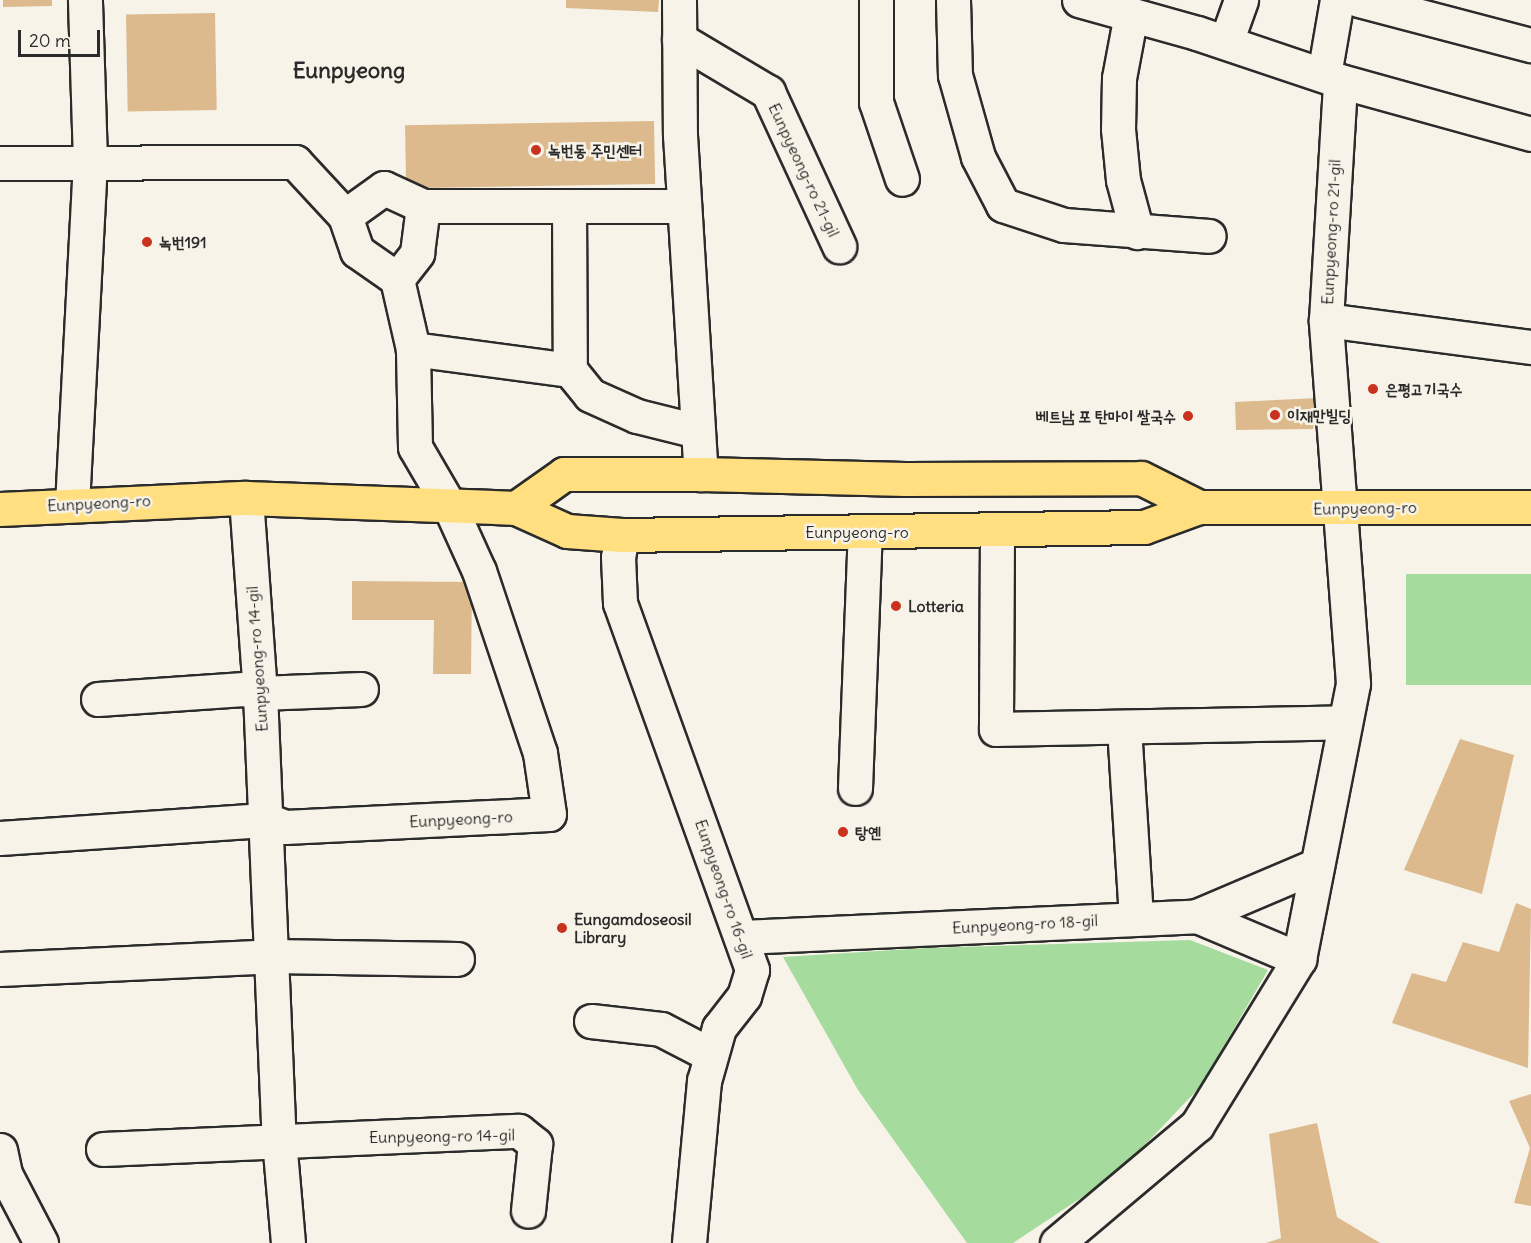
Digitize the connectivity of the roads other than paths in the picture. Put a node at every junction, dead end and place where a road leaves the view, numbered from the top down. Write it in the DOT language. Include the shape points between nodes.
graph roads {
  1 [pos="85,0"];
  2 [pos="679,0"];
  3 [pos="876,0"];
  4 [pos="953,0"];
  5 [pos="1079,0"];
  6 [pos="1240,0"];
  7 [pos="1337,0"];
  8 [pos="1359,0"];
  9 [pos="1131,14"];
  10 [pos="679,39"];
  11 [pos="1226,42"];
  12 [pos="1531,45"];
  13 [pos="1332,78"];
  14 [pos="1531,134"];
  15 [pos="90,161"];
  16 [pos="0,163"];
  17 [pos="902,178"];
  18 [pos="423,206"];
  19 [pos="570,206"];
  20 [pos="684,206"];
  21 [pos="345,216"];
  22 [pos="1137,232"];
  23 [pos="1209,236"];
  24 [pos="839,246"];
  25 [pos="397,279"];
  26 [pos="1326,320"];
  27 [pos="1531,347"];
  28 [pos="412,349"];
  29 [pos="570,370"];
  30 [pos="697,431"];
  31 [pos="701,474"];
  32 [pos="246,498"];
  33 [pos="72,504"];
  34 [pos="450,507"];
  35 [pos="1199,507"];
  36 [pos="1531,507"];
  37 [pos="516,508"];
  38 [pos="0,509"];
  39 [pos="1338,509"];
  40 [pos="865,532"];
  41 [pos="997,532"];
  42 [pos="622,535"];
  43 [pos="362,689"];
  44 [pos="260,693"];
  45 [pos="98,699"];
  46 [pos="1345,722"];
  47 [pos="1124,727"];
  48 [pos="855,788"];
  49 [pos="267,820"];
  50 [pos="0,838"];
  51 [pos="1317,866"];
  52 [pos="1197,916"];
  53 [pos="1136,919"];
  54 [pos="742,937"];
  55 [pos="272,956"];
  56 [pos="457,958"];
  57 [pos="1299,959"];
  58 [pos="0,969"];
  59 [pos="0,977"];
  60 [pos="0,993"];
  61 [pos="591,1021"];
  62 [pos="711,1055"];
  63 [pos="279,1140"];
  64 [pos="103,1149"];
  65 [pos="0,1150"];
  66 [pos="528,1211"];
  67 [pos="41,1243"];
  68 [pos="288,1243"];
  69 [pos="689,1243"];
  70 [pos="1057,1243"];
  1 -- 15 [label="street"];
  2 -- 10 [label="street"];
  3 -- 17 [label="street" via="876,102"];
  4 -- 22 [label="street" via="955,75 978,157 1003,205 1064,225"];
  5 -- 9 [label="street"];
  6 -- 11 [label="street"];
  7 -- 13 [label="street, Eunpyeong-ro 21-gil"];
  8 -- 12 [label="street"];
  9 -- 11 [label="street"];
  9 -- 22 [label="street" via="1119,78 1118,129 1123,180"];
  10 -- 20 [label="street"];
  10 -- 24 [label="street, Eunpyeong-ro 21-gil" via="768,92"];
  11 -- 13 [label="street"];
  13 -- 14 [label="street"];
  13 -- 26 [label="street, Eunpyeong-ro 21-gil"];
  15 -- 16 [label="street"];
  15 -- 21 [label="street" via="295,162"];
  15 -- 33 [label="street"];
  18 -- 19 [label="street"];
  18 -- 21 [label="street" via="384,188"];
  18 -- 25 [label="street" via="417,253"];
  19 -- 20 [label="street"];
  19 -- 29 [label="street"];
  20 -- 30 [label="street"];
  21 -- 25 [label="street" via="357,250"];
  22 -- 23 [label="street"];
  25 -- 28 [label="street"];
  26 -- 27 [label="street, Eunpyeong-ro 21-gil"];
  26 -- 39 [label="street"];
  28 -- 29 [label="street"];
  28 -- 34 [label="street" via="415,447"];
  29 -- 30 [label="street" via="591,395 637,416"];
  30 -- 31 [label="street"];
  31 -- 35 [label="main road, Eunpyeong-ro" via="905,479 1141,478"];
  31 -- 37 [label="main road, Eunpyeong-ro" via="564,474"];
  32 -- 33 [label="main road, Eunpyeong-ro"];
  32 -- 34 [label="main road, Eunpyeong-ro"];
  32 -- 44 [label="street, Eunpyeong-ro 14-gil"];
  33 -- 38 [label="main road, Eunpyeong-ro"];
  34 -- 37 [label="main road, Eunpyeong-ro"];
  34 -- 49 [label="street, Eunpyeong-ro" via="479,571 540,753 549,814 285,827"];
  35 -- 39 [label="main road, Eunpyeong-ro"];
  35 -- 41 [label="main road, Eunpyeong-ro" via="1144,527"];
  36 -- 39 [label="main road, Eunpyeong-ro"];
  37 -- 42 [label="main road, Eunpyeong-ro" via="567,531"];
  39 -- 46 [label="street" via="1353,683"];
  40 -- 41 [label="main road, Eunpyeong-ro"];
  40 -- 42 [label="main road, Eunpyeong-ro"];
  40 -- 48 [label="street"];
  41 -- 47 [label="street" via="996,729"];
  42 -- 54 [label="street, Eunpyeong-ro 16-gil" via="618,557 620,603"];
  43 -- 44 [label="street"];
  44 -- 45 [label="street" via="244,689"];
  44 -- 49 [label="street, Eunpyeong-ro 14-gil"];
  46 -- 47 [label="street"];
  46 -- 51 [label="street"];
  47 -- 53 [label="street"];
  49 -- 50 [label="street"];
  49 -- 55 [label="street, Eunpyeong-ro 14-gil"];
  51 -- 52 [label="street"];
  51 -- 57 [label="street"];
  52 -- 53 [label="street, Eunpyeong-ro 18-gil"];
  52 -- 57 [label="street, Eunpyeong-ro 18-gil"];
  53 -- 54 [label="street, Eunpyeong-ro 18-gil"];
  54 -- 62 [label="street, Eunpyeong-ro 16-gil" via="752,970 744,996 719,1028"];
  55 -- 56 [label="street"];
  55 -- 58 [label="street"];
  55 -- 63 [label="street, Eunpyeong-ro 14-gil"];
  57 -- 70 [label="street" via="1197,1125"];
  59 -- 60 [label="street" via="4,992"];
  61 -- 62 [label="street" via="661,1029"];
  62 -- 69 [label="street, Eunpyeong-ro 16-gil" via="704,1081"];
  63 -- 64 [label="street, Eunpyeong-ro 14-gil"];
  63 -- 66 [label="street, Eunpyeong-ro 14-gil" via="519,1131 535,1144"];
  63 -- 68 [label="street, Eunpyeong-ro 14-gil"];
  65 -- 67 [label="street" via="5,1174"];
}
